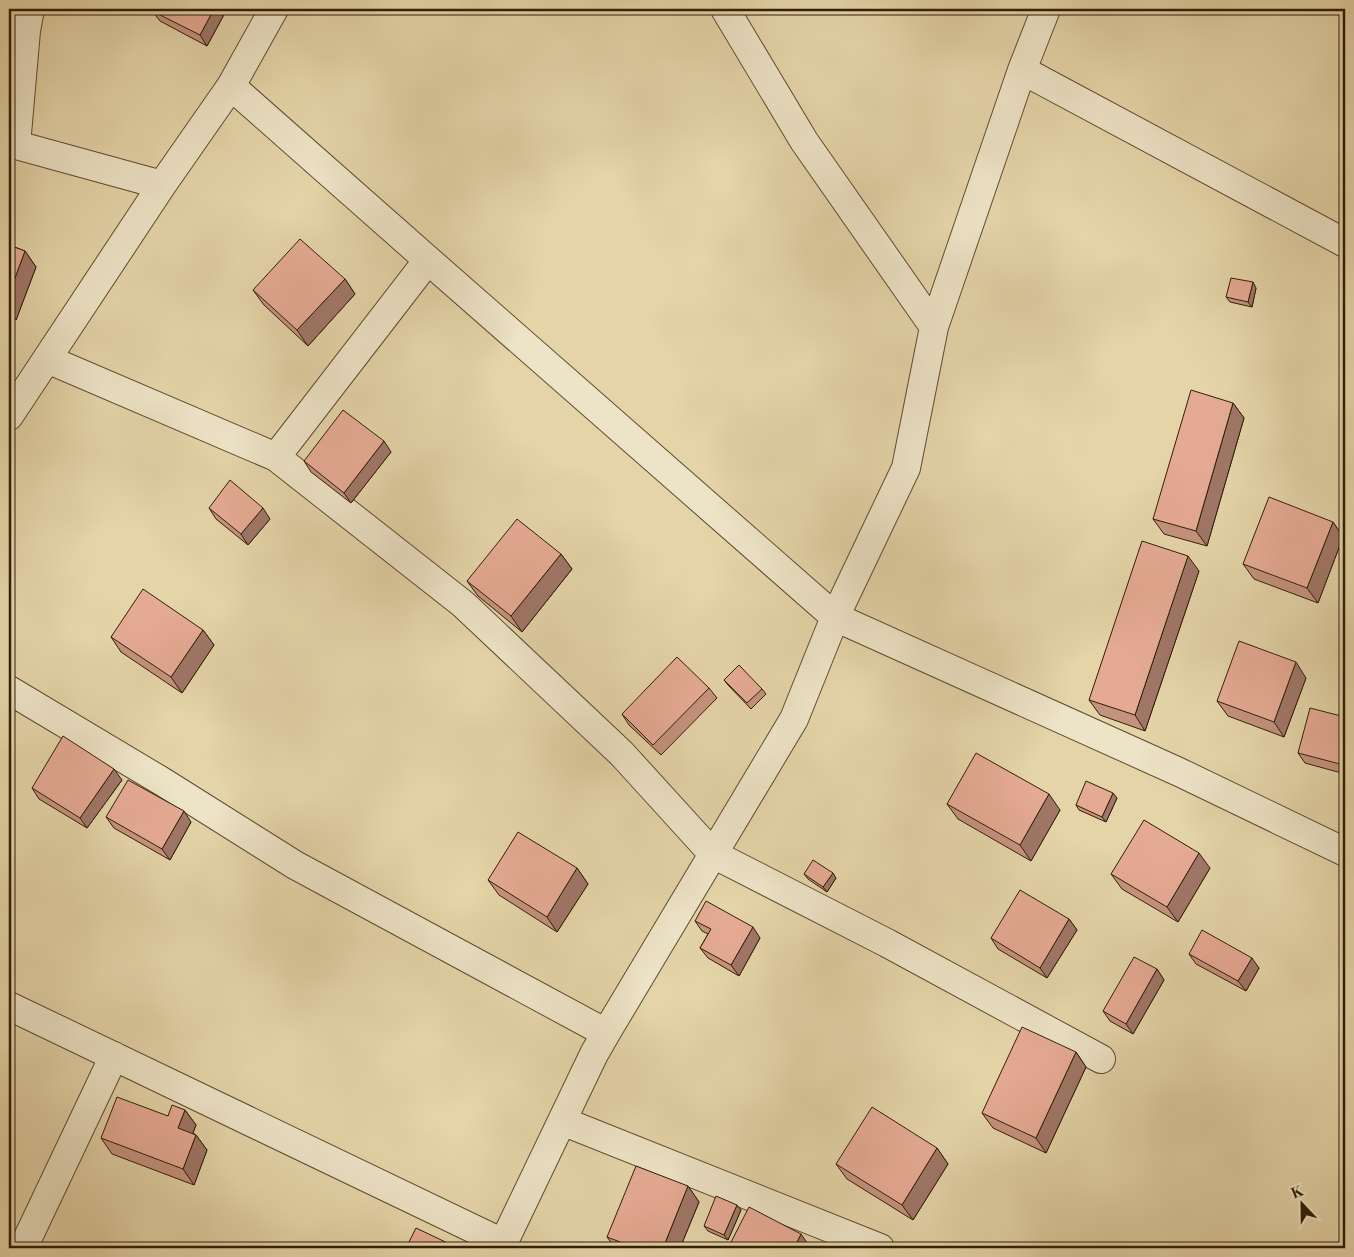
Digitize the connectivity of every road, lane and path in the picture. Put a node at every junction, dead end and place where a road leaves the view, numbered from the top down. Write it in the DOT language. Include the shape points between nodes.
graph roads {
  1 [pos="30,9"];
  2 [pos="274,9"];
  3 [pos="725,9"];
  4 [pos="1046,9"];
  5 [pos="1022,70"];
  6 [pos="231,86"];
  7 [pos="12,144"];
  8 [pos="162,185"];
  9 [pos="1345,243"];
  10 [pos="428,260"];
  11 [pos="934,327"];
  12 [pos="47,359"];
  13 [pos="9,416"];
  14 [pos="276,457"];
  15 [pos="836,618"];
  16 [pos="9,690"];
  17 [pos="1343,847"];
  18 [pos="713,854"];
  19 [pos="9,1006"];
  20 [pos="606,1033"];
  21 [pos="114,1056"];
  22 [pos="1101,1059"];
  23 [pos="562,1121"];
  24 [pos="502,1246"];
  25 [pos="23,1248"];
  26 [pos="880,1248"];
  1 -- 7 [label="street"];
  2 -- 6 [label="street"];
  3 -- 11 [label="street" via="804,142"];
  4 -- 5 [label="street"];
  5 -- 9 [label="street"];
  5 -- 11 [label="street"];
  6 -- 8 [label="street"];
  6 -- 10 [label="street"];
  7 -- 8 [label="street"];
  8 -- 12 [label="street"];
  10 -- 14 [label="street"];
  10 -- 15 [label="street"];
  11 -- 15 [label="street" via="906,468"];
  12 -- 13 [label="street"];
  12 -- 14 [label="street"];
  14 -- 18 [label="street" via="463,604 622,754"];
  15 -- 17 [label="street"];
  15 -- 18 [label="street" via="794,720"];
  16 -- 20 [label="street" via="295,865"];
  18 -- 20 [label="street"];
  18 -- 22 [label="street" via="887,943"];
  19 -- 21 [label="street"];
  20 -- 23 [label="street"];
  21 -- 24 [label="street"];
  21 -- 25 [label="street"];
  23 -- 24 [label="street"];
  23 -- 26 [label="street"];
}
